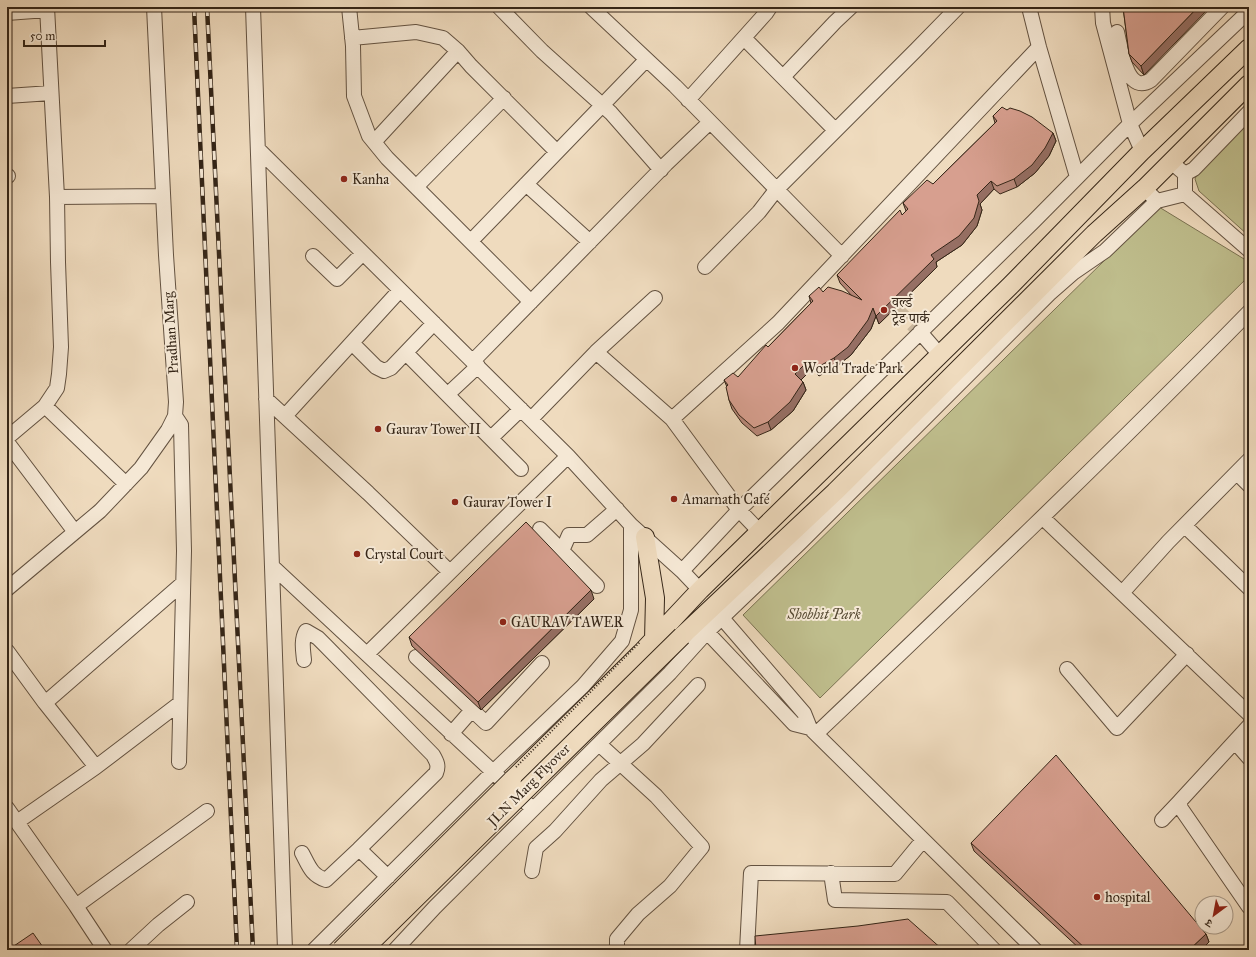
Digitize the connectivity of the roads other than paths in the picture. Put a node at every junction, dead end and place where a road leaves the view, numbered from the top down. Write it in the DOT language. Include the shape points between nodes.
graph roads {
  1 [pos="154,7"];
  2 [pos="253,7"];
  3 [pos="350,7"];
  4 [pos="499,7"];
  5 [pos="591,7"];
  6 [pos="770,7"];
  7 [pos="851,7"];
  8 [pos="958,7"];
  9 [pos="1029,7"];
  10 [pos="1102,7"];
  11 [pos="1222,7"];
  12 [pos="47,9"];
  13 [pos="1249,11"];
  14 [pos="7,13"];
  15 [pos="1117,32"];
  16 [pos="352,38"];
  17 [pos="744,38"];
  18 [pos="1039,47"];
  19 [pos="1249,48"];
  20 [pos="458,51"];
  21 [pos="646,60"];
  22 [pos="784,77"];
  23 [pos="1249,84"];
  24 [pos="51,93"];
  25 [pos="7,96"];
  26 [pos="504,98"];
  27 [pos="688,100"];
  28 [pos="602,105"];
  29 [pos="1249,112"];
  30 [pos="710,122"];
  31 [pos="1130,124"];
  32 [pos="835,130"];
  33 [pos="374,142"];
  34 [pos="258,149"];
  35 [pos="1142,151"];
  36 [pos="557,152"];
  37 [pos="1171,162"];
  38 [pos="661,170"];
  39 [pos="1185,174"];
  40 [pos="1077,177"];
  41 [pos="526,184"];
  42 [pos="416,187"];
  43 [pos="776,190"];
  44 [pos="1185,194"];
  45 [pos="1151,195"];
  46 [pos="163,196"];
  47 [pos="57,197"];
  48 [pos="471,241"];
  49 [pos="590,242"];
  50 [pos="1249,250"];
  51 [pos="363,253"];
  52 [pos="313,256"];
  53 [pos="842,256"];
  54 [pos="1079,260"];
  55 [pos="705,267"];
  56 [pos="400,290"];
  57 [pos="655,298"];
  58 [pos="531,302"];
  59 [pos="1249,312"];
  60 [pos="434,323"];
  61 [pos="920,332"];
  62 [pos="352,343"];
  63 [pos="596,352"];
  64 [pos="406,353"];
  65 [pos="940,355"];
  66 [pos="475,364"];
  67 [pos="448,394"];
  68 [pos="266,399"];
  69 [pos="45,406"];
  70 [pos="526,414"];
  71 [pos="174,416"];
  72 [pos="285,416"];
  73 [pos="672,419"];
  74 [pos="7,438"];
  75 [pos="491,438"];
  76 [pos="7,442"];
  77 [pos="568,456"];
  78 [pos="1249,460"];
  79 [pos="521,469"];
  80 [pos="1237,473"];
  81 [pos="126,484"];
  82 [pos="1249,485"];
  83 [pos="617,509"];
  84 [pos="740,510"];
  85 [pos="1043,518"];
  86 [pos="631,525"];
  87 [pos="1185,526"];
  88 [pos="540,529"];
  89 [pos="759,531"];
  90 [pos="75,532"];
  91 [pos="645,537"];
  92 [pos="562,550"];
  93 [pos="272,566"];
  94 [pos="682,571"];
  95 [pos="450,572"];
  96 [pos="183,583"];
  97 [pos="8,586"];
  98 [pos="597,586"];
  99 [pos="1249,588"];
  100 [pos="700,590"];
  101 [pos="1122,593"];
  102 [pos="717,613"];
  103 [pos="702,627"];
  104 [pos="654,640"];
  105 [pos="7,651"];
  106 [pos="367,654"];
  107 [pos="1187,654"];
  108 [pos="416,657"];
  109 [pos="304,660"];
  110 [pos="542,664"];
  111 [pos="1067,669"];
  112 [pos="698,685"];
  113 [pos="45,703"];
  114 [pos="180,703"];
  115 [pos="472,710"];
  116 [pos="1249,714"];
  117 [pos="1249,726"];
  118 [pos="813,731"];
  119 [pos="452,734"];
  120 [pos="1235,742"];
  121 [pos="599,744"];
  122 [pos="1249,758"];
  123 [pos="179,762"];
  124 [pos="621,763"];
  125 [pos="96,767"];
  126 [pos="493,772"];
  127 [pos="1180,801"];
  128 [pos="7,808"];
  129 [pos="533,809"];
  130 [pos="207,811"];
  131 [pos="1162,820"];
  132 [pos="17,822"];
  133 [pos="923,840"];
  134 [pos="359,849"];
  135 [pos="302,853"];
  136 [pos="532,871"];
  137 [pos="831,873"];
  138 [pos="388,877"];
  139 [pos="187,902"];
  140 [pos="76,906"];
  141 [pos="1249,907"];
  142 [pos="105,950"];
  143 [pos="131,950"];
  144 [pos="285,950"];
  145 [pos="314,950"];
  146 [pos="341,950"];
  147 [pos="363,950"];
  148 [pos="395,950"];
  149 [pos="617,950"];
  150 [pos="747,950"];
  151 [pos="994,950"];
  152 [pos="1035,950"];
  1 -- 46 [label="street, Pradhan Marg"];
  2 -- 34 [label="street"];
  3 -- 16 [label="street"];
  4 -- 28 [label="street" via="542,51"];
  5 -- 21 [label="street"];
  6 -- 17 [label="street"];
  7 -- 22 [label="street"];
  8 -- 32 [label="street"];
  9 -- 18 [label="street"];
  10 -- 31 [label="street" via="1103,23"];
  11 -- 15 [label="street" via="1146,83 1137,82 1129,76"];
  12 -- 14 [label="street"];
  12 -- 24 [label="street"];
  13 -- 31 [label="street"];
  16 -- 20 [label="street" via="416,32 443,38"];
  16 -- 33 [label="street" via="354,96 362,121"];
  17 -- 22 [label="street"];
  17 -- 27 [label="street"];
  18 -- 40 [label="street"];
  18 -- 53 [label="street"];
  19 -- 35 [label="main road, JLN Marg Flyover"];
  20 -- 26 [label="street"];
  20 -- 33 [label="street"];
  21 -- 27 [label="street"];
  21 -- 28 [label="street"];
  22 -- 32 [label="street"];
  23 -- 37 [label="main road, JLN Marg Flyover"];
  24 -- 25 [label="street"];
  24 -- 47 [label="street"];
  26 -- 36 [label="street"];
  26 -- 42 [label="street"];
  27 -- 30 [label="street"];
  28 -- 36 [label="street"];
  28 -- 38 [label="street"];
  29 -- 39 [label="street" via="1194,169"];
  30 -- 38 [label="street"];
  30 -- 43 [label="street"];
  31 -- 35 [label="street"];
  31 -- 40 [label="street"];
  32 -- 43 [label="street"];
  33 -- 42 [label="street"];
  34 -- 51 [label="street"];
  34 -- 68 [label="street"];
  35 -- 65 [label="main road, JLN Marg Flyover"];
  36 -- 41 [label="street"];
  37 -- 39 [label="street"];
  37 -- 45 [label="main road, JLN Marg Flyover"];
  38 -- 49 [label="street"];
  39 -- 44 [label="street"];
  40 -- 61 [label="street"];
  41 -- 48 [label="street"];
  41 -- 49 [label="street"];
  42 -- 48 [label="street"];
  43 -- 53 [label="street"];
  43 -- 55 [label="street" via="759,212"];
  44 -- 45 [label="street"];
  44 -- 50 [label="street"];
  45 -- 54 [label="main road, JLN Marg Flyover" via="1094,234"];
  45 -- 54 [label="street" via="1142,214 1105,251"];
  46 -- 47 [label="street"];
  46 -- 71 [label="street, Pradhan Marg" via="176,402"];
  47 -- 69 [label="street" via="60,374 57,388"];
  48 -- 58 [label="street"];
  49 -- 58 [label="street"];
  51 -- 52 [label="street" via="336,279"];
  51 -- 56 [label="street"];
  53 -- 73 [label="street" via="778,323"];
  54 -- 102 [label="main road, JLN Marg Flyover" via="835,492"];
  56 -- 60 [label="street"];
  56 -- 62 [label="street"];
  57 -- 63 [label="street"];
  58 -- 66 [label="street"];
  59 -- 85 [label="street"];
  60 -- 64 [label="street"];
  60 -- 66 [label="street"];
  61 -- 65 [label="street"];
  61 -- 84 [label="street"];
  62 -- 64 [label="street" via="376,367 384,371 391,368"];
  62 -- 72 [label="street"];
  63 -- 70 [label="street"];
  63 -- 73 [label="street"];
  64 -- 67 [label="street"];
  65 -- 89 [label="main road, JLN Marg Flyover"];
  66 -- 67 [label="street"];
  66 -- 70 [label="street"];
  67 -- 75 [label="street"];
  68 -- 72 [label="street"];
  68 -- 93 [label="street"];
  69 -- 74 [label="street"];
  69 -- 81 [label="street"];
  70 -- 75 [label="street"];
  70 -- 77 [label="street"];
  71 -- 81 [label="street, Pradhan Marg" via="162,441"];
  71 -- 96 [label="street" via="181,425"];
  72 -- 95 [label="street"];
  73 -- 84 [label="street"];
  75 -- 79 [label="street"];
  76 -- 90 [label="street"];
  77 -- 83 [label="street"];
  77 -- 95 [label="street"];
  78 -- 80 [label="street"];
  80 -- 82 [label="street"];
  80 -- 87 [label="street"];
  81 -- 90 [label="street, Pradhan Marg"];
  83 -- 86 [label="street"];
  83 -- 92 [label="street" via="587,535 570,535"];
  84 -- 89 [label="street"];
  84 -- 94 [label="street"];
  85 -- 101 [label="street"];
  85 -- 118 [label="street"];
  86 -- 91 [label="street"];
  86 -- 126 [label="street" via="630,610 622,641 583,686"];
  87 -- 99 [label="street"];
  87 -- 101 [label="street"];
  88 -- 92 [label="street"];
  89 -- 100 [label="main road, JLN Marg Flyover"];
  90 -- 97 [label="street, Pradhan Marg"];
  91 -- 94 [label="street"];
  91 -- 104 [label="main road" via="655,598"];
  92 -- 98 [label="street"];
  93 -- 106 [label="street"];
  93 -- 144 [label="street"];
  94 -- 100 [label="street"];
  95 -- 106 [label="street"];
  96 -- 113 [label="street"];
  96 -- 114 [label="street"];
  100 -- 104 [label="main road, JLN Marg Flyover"];
  101 -- 107 [label="street"];
  102 -- 103 [label="main road, JLN Marg Flyover"];
  102 -- 118 [label="street" via="804,713"];
  103 -- 118 [label="street" via="794,724"];
  103 -- 121 [label="street" via="670,673"];
  103 -- 147 [label="main road, JLN Marg Flyover, bridge" via="682,636"];
  104 -- 146 [label="main road, JLN Marg Flyover, bridge"];
  105 -- 113 [label="street"];
  106 -- 119 [label="street"];
  107 -- 111 [label="street" via="1117,728"];
  107 -- 116 [label="street"];
  108 -- 115 [label="street"];
  109 -- 134 [label="street" via="302,642 306,631 325,645 438,763 436,773"];
  110 -- 115 [label="street" via="486,723"];
  112 -- 124 [label="street" via="643,744"];
  113 -- 125 [label="street"];
  114 -- 123 [label="street"];
  114 -- 125 [label="street"];
  115 -- 119 [label="street"];
  117 -- 120 [label="street"];
  118 -- 133 [label="street"];
  119 -- 126 [label="street"];
  120 -- 122 [label="street"];
  120 -- 127 [label="street"];
  121 -- 124 [label="street"];
  121 -- 129 [label="street"];
  124 -- 136 [label="street" via="601,780 536,848"];
  124 -- 149 [label="street" via="656,796 702,847 670,886 638,914 617,939"];
  125 -- 132 [label="street"];
  126 -- 129 [label="street"];
  126 -- 138 [label="street"];
  127 -- 131 [label="street"];
  127 -- 141 [label="street" via="1180,807"];
  128 -- 132 [label="street"];
  129 -- 148 [label="street"];
  130 -- 140 [label="street"];
  132 -- 140 [label="street"];
  133 -- 137 [label="street" via="895,874"];
  133 -- 152 [label="street"];
  134 -- 135 [label="street" via="326,880 312,872"];
  134 -- 138 [label="street"];
  137 -- 150 [label="street" via="750,873"];
  137 -- 151 [label="street" via="834,900 947,902"];
  138 -- 145 [label="street"];
  139 -- 143 [label="street"];
  140 -- 142 [label="street"];
}
